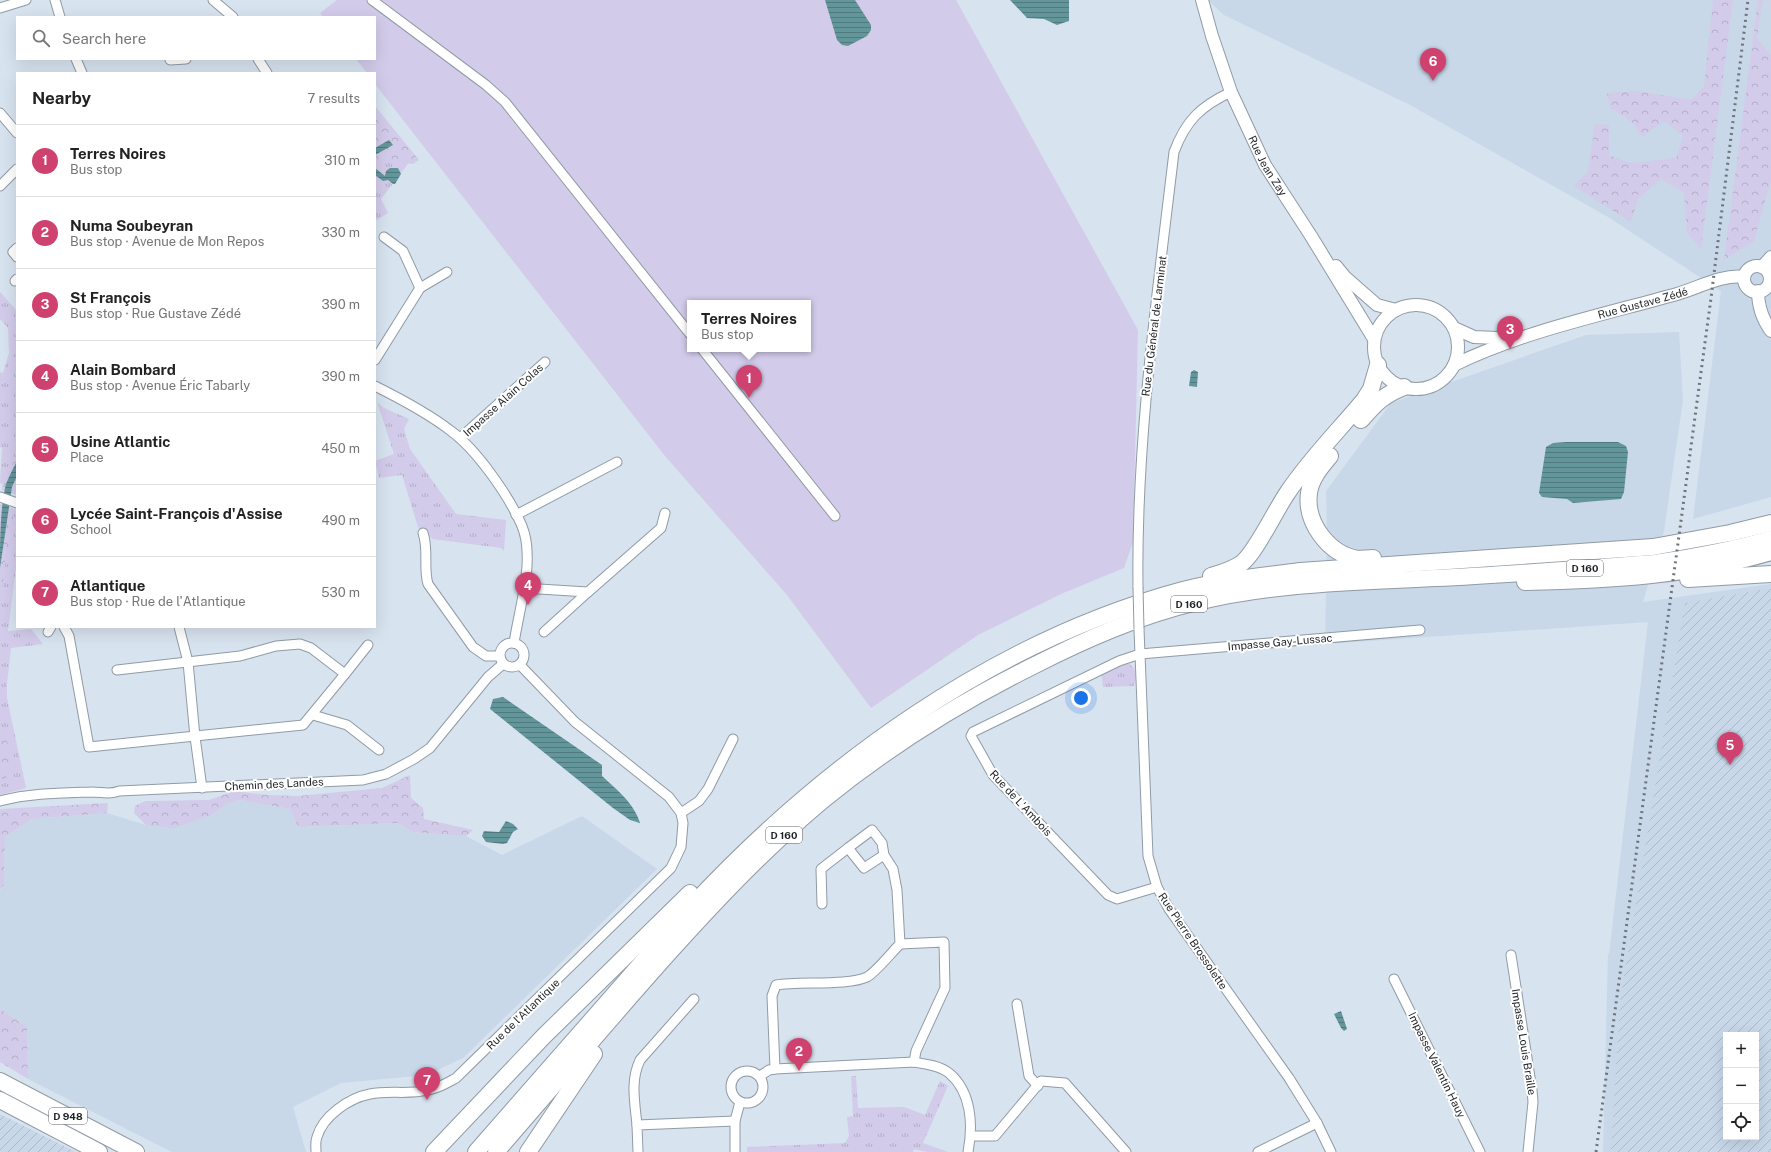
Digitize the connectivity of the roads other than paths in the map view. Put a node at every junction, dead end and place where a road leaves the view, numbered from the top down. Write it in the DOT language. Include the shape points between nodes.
graph roads {
  1 [pos="26,0"];
  2 [pos="54,0"];
  3 [pos="213,0"];
  4 [pos="372,0"];
  5 [pos="1202,0"];
  6 [pos="0,8"];
  7 [pos="60,16"];
  8 [pos="232,16"];
  9 [pos="76,60"];
  10 [pos="259,60"];
  11 [pos="82,72"];
  12 [pos="266,72"];
  13 [pos="1231,92"];
  14 [pos="0,113"];
  15 [pos="16,132"];
  16 [pos="16,172"];
  17 [pos="0,186"];
  18 [pos="1311,236"];
  19 [pos="384,237"];
  20 [pos="1771,257"];
  21 [pos="1762,267"];
  22 [pos="447,272"];
  23 [pos="1744,277"];
  24 [pos="420,288"];
  25 [pos="1758,291"];
  26 [pos="1396,310"];
  27 [pos="1454,328"];
  28 [pos="687,330"];
  29 [pos="1771,331"];
  30 [pos="1541,332"];
  31 [pos="1374,339"];
  32 [pos="704,352"];
  33 [pos="376,358"];
  34 [pos="545,362"];
  35 [pos="1378,366"];
  36 [pos="1454,366"];
  37 [pos="376,387"];
  38 [pos="1404,388"];
  39 [pos="460,438"];
  40 [pos="617,462"];
  41 [pos="1,498"];
  42 [pos="16,503"];
  43 [pos="665,513"];
  44 [pos="516,515"];
  45 [pos="835,516"];
  46 [pos="1771,523"];
  47 [pos="423,533"];
  48 [pos="1771,539"];
  49 [pos="1771,552"];
  50 [pos="1404,564"];
  51 [pos="1771,574"];
  52 [pos="1615,579"];
  53 [pos="1396,580"];
  54 [pos="523,588"];
  55 [pos="1183,590"];
  56 [pos="588,592"];
  57 [pos="65,628"];
  58 [pos="179,628"];
  59 [pos="1139,629"];
  60 [pos="1420,630"];
  61 [pos="544,632"];
  62 [pos="514,643"];
  63 [pos="368,645"];
  64 [pos="1140,654"];
  65 [pos="501,660"];
  66 [pos="188,662"];
  67 [pos="520,665"];
  68 [pos="117,670"];
  69 [pos="345,674"];
  70 [pos="313,715"];
  71 [pos="195,737"];
  72 [pos="733,739"];
  73 [pos="379,750"];
  74 [pos="202,788"];
  75 [pos="816,797"];
  76 [pos="0,801"];
  77 [pos="681,813"];
  78 [pos="848,848"];
  79 [pos="884,855"];
  80 [pos="1157,887"];
  81 [pos="822,904"];
  82 [pos="900,944"];
  83 [pos="1511,955"];
  84 [pos="1394,979"];
  85 [pos="694,999"];
  86 [pos="1017,1004"];
  87 [pos="914,1062"];
  88 [pos="775,1068"];
  89 [pos="760,1076"];
  90 [pos="0,1081"];
  91 [pos="1038,1086"];
  92 [pos="0,1100"];
  93 [pos="740,1102"];
  94 [pos="735,1121"];
  95 [pos="1317,1123"];
  96 [pos="636,1125"];
  97 [pos="971,1136"];
  98 [pos="317,1151"];
  99 [pos="99,1152"];
  100 [pos="136,1152"];
  101 [pos="434,1152"];
  102 [pos="476,1152"];
  103 [pos="496,1152"];
  104 [pos="528,1152"];
  105 [pos="638,1152"];
  106 [pos="735,1152"];
  107 [pos="968,1152"];
  108 [pos="1126,1152"];
  109 [pos="1258,1152"];
  110 [pos="1331,1152"];
  111 [pos="1480,1152"];
  112 [pos="1528,1152"];
  1 -- 6 [label="street"];
  2 -- 7 [label="street"];
  3 -- 8 [label="street"];
  4 -- 28 [label="street" via="505,102"];
  5 -- 13 [label="street, Rue Jean Zay"];
  9 -- 11 [label="street"];
  10 -- 12 [label="street"];
  13 -- 18 [label="street, Rue Jean Zay" via="1265,165"];
  13 -- 59 [label="street, Rue du Général de Larminat, bridge" via="1212,101 1192,118 1180,136 1174,152 1145,397 1139,489"];
  14 -- 15 [label="street"];
  16 -- 17 [label="street"];
  18 -- 26 [label="street" via="1358,289 1377,305"];
  18 -- 31 [label="street"];
  19 -- 24 [label="street" via="403,251"];
  20 -- 21 [label="street"];
  21 -- 23 [label="street" via="1750,268"];
  21 -- 25 [label="street" via="1768,272 1769,280 1766,288"];
  22 -- 24 [label="street"];
  23 -- 25 [label="street" via="1748,288"];
  23 -- 30 [label="street, Rue Gustave Zédé" via="1724,278 1684,292"];
  24 -- 33 [label="street"];
  25 -- 29 [label="street" via="1765,322"];
  26 -- 27 [label="street" via="1406,306 1427,306 1445,316"];
  26 -- 31 [label="street" via="1386,317"];
  27 -- 30 [label="street, Rue Gustave Zédé" via="1474,337 1497,338"];
  27 -- 36 [label="street" via="1458,340 1458,353"];
  30 -- 36 [label="street, Rue Gustave Zédé" via="1476,355"];
  31 -- 35 [label="street"];
  32 -- 45 [label="street"];
  34 -- 39 [label="street, Impasse Alain Colas"];
  35 -- 38 [label="street" via="1393,383"];
  35 -- 55 [label="highway" via="1371,389 1364,400 1289,490 1251,553 1242,563 1225,572 1198,579"];
  36 -- 38 [label="street" via="1441,381 1430,387"];
  37 -- 39 [label="street" via="406,402"];
  38 -- 50 [label="highway" via="1391,392 1373,406 1318,470 1309,492 1311,520 1330,545 1357,559 1386,558"];
  39 -- 44 [label="street" via="481,462"];
  40 -- 44 [label="street"];
  41 -- 42 [label="street"];
  43 -- 56 [label="street" via="661,528"];
  44 -- 54 [label="street" via="522,527 527,552"];
  46 -- 50 [label="highway, D 160" via="1653,547"];
  47 -- 65 [label="street" via="426,541 428,584 473,647 486,656"];
  48 -- 53 [label="highway, D 160" via="1725,551 1655,563"];
  49 -- 52 [label="highway" via="1690,570"];
  50 -- 55 [label="highway, D 160" via="1300,571 1249,577"];
  51 -- 52 [label="highway" via="1632,582"];
  52 -- 53 [label="highway" via="1420,587"];
  53 -- 75 [label="highway, D 160" via="1302,586 1229,595 1149,615 1104,632 1034,665 965,702"];
  54 -- 56 [label="street"];
  54 -- 62 [label="street"];
  55 -- 75 [label="highway, D 160" via="1098,618 1056,636 970,681 888,733 850,761"];
  56 -- 61 [label="street"];
  57 -- 71 [label="street" via="69,636 89,747"];
  58 -- 66 [label="street"];
  59 -- 64 [label="street, Rue Pierre Brossolette"];
  60 -- 64 [label="street, Impasse Gay-Lussac"];
  62 -- 65 [label="street" via="503,646"];
  62 -- 67 [label="street" via="524,652 524,659"];
  63 -- 69 [label="street"];
  64 -- 80 [label="street, Rue Pierre Brossolette" via="1148,856"];
  64 -- 80 [label="street, Rue de L'Ambois" via="1112,664 973,732 971,736 992,775 1108,895 1117,899"];
  65 -- 67 [label="street" via="509,668"];
  65 -- 74 [label="street, Chemin des Landes" via="430,748 386,774 363,780"];
  66 -- 68 [label="street"];
  66 -- 69 [label="street" via="240,656 276,646 300,644 311,648"];
  66 -- 71 [label="street"];
  67 -- 77 [label="street" via="575,722 669,797"];
  69 -- 70 [label="street"];
  70 -- 71 [label="street" via="303,725"];
  70 -- 73 [label="street" via="347,725"];
  71 -- 74 [label="street"];
  72 -- 77 [label="street" via="708,789 699,801"];
  74 -- 76 [label="street, Chemin des Landes" via="119,791 114,794 95,792 22,796"];
  75 -- 101 [label="highway, D 160" via="780,809 544,1036"];
  75 -- 102 [label="highway, D 160" via="765,833 717,878"];
  75 -- 103 [label="highway, D 160" via="712,905"];
  75 -- 104 [label="highway, D 160" via="801,830 741,883 646,990 585,1066"];
  77 -- 98 [label="street, Rue de l'Atlantique" via="681,847 671,868 480,1057 456,1078 438,1088 372,1094 351,1101 325,1122 316,1138"];
  78 -- 79 [label="street" via="864,868"];
  78 -- 79 [label="street" via="872,830 882,843"];
  78 -- 81 [label="street" via="821,869"];
  79 -- 82 [label="street" via="893,869 896,883"];
  80 -- 95 [label="street, Rue Pierre Brossolette" via="1169,909 1289,1078"];
  82 -- 87 [label="street" via="944,942 945,988 916,1051"];
  82 -- 88 [label="street" via="869,976 857,981 776,985 772,996"];
  83 -- 112 [label="street, Impasse Louis Braille" via="1532,1090"];
  84 -- 111 [label="street, Impasse Valentin Hauy"];
  85 -- 96 [label="street" via="640,1060 634,1080"];
  86 -- 91 [label="street" via="1029,1076"];
  87 -- 88 [label="street"];
  87 -- 97 [label="street" via="930,1064 949,1073 962,1089 970,1111"];
  88 -- 89 [label="street"];
  89 -- 93 [label="street" via="764,1088 758,1100 746,1104"];
  89 -- 93 [label="street" via="755,1072 742,1072 732,1080 732,1093"];
  90 -- 100 [label="highway, D 948"];
  91 -- 97 [label="street" via="996,1136"];
  91 -- 108 [label="street" via="1042,1081 1065,1083"];
  92 -- 99 [label="highway, D 948"];
  93 -- 94 [label="street"];
  94 -- 96 [label="street"];
  94 -- 106 [label="street"];
  95 -- 109 [label="street"];
  95 -- 110 [label="street, Rue Pierre Brossolette"];
  96 -- 105 [label="street"];
  97 -- 107 [label="street"];
}
